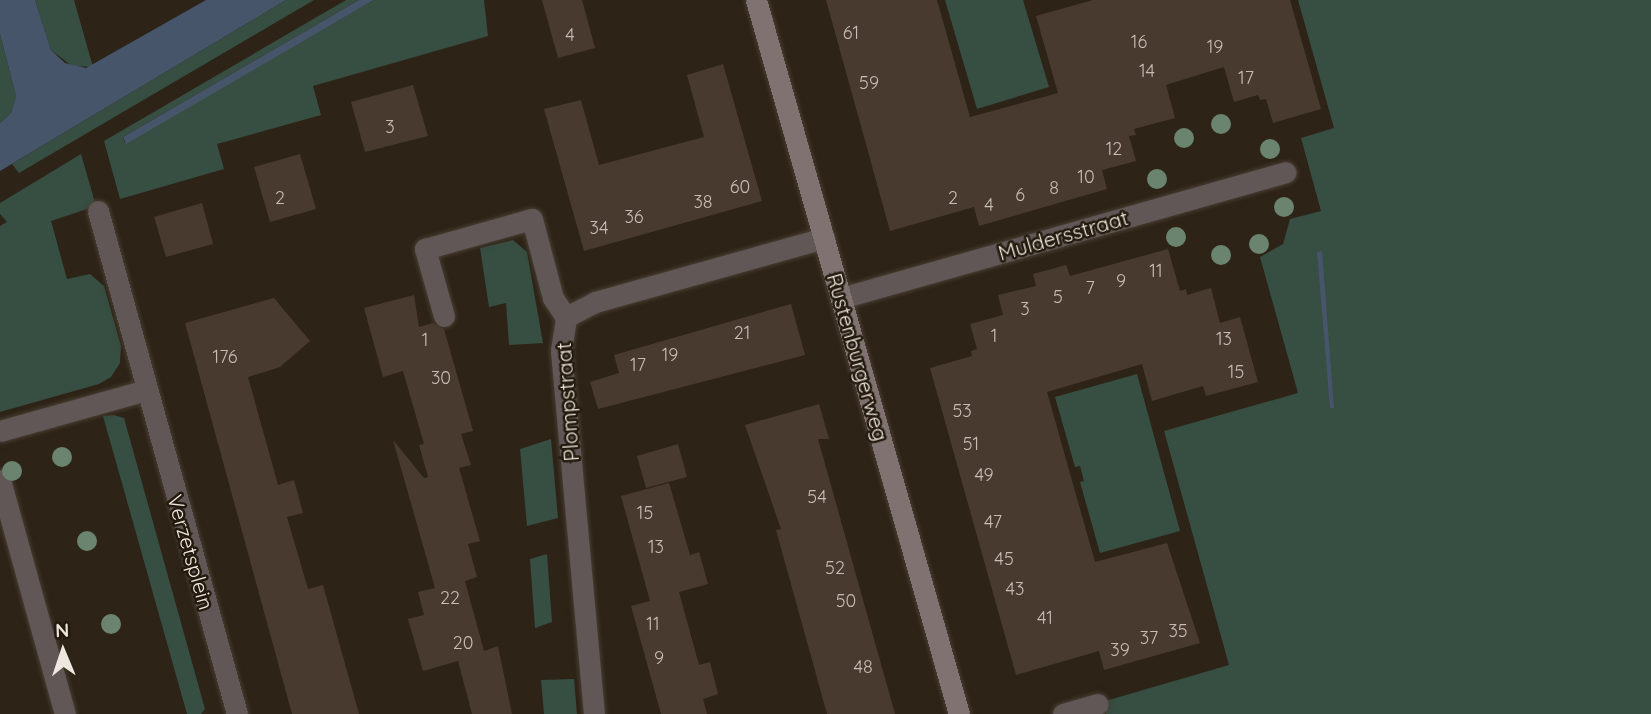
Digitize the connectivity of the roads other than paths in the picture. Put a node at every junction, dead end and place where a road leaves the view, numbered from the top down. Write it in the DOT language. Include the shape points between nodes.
graph roads {
  1 [pos="757,0"];
  2 [pos="1285,172"];
  3 [pos="99,211"];
  4 [pos="824,238"];
  5 [pos="841,298"];
  6 [pos="444,316"];
  7 [pos="566,317"];
  8 [pos="146,390"];
  9 [pos="0,431"];
  10 [pos="0,480"];
  11 [pos="1098,704"];
  12 [pos="65,714"];
  13 [pos="236,714"];
  14 [pos="594,714"];
  15 [pos="959,714"];
  16 [pos="1063,714"];
  1 -- 4 [label="street, Rustenburgerweg"];
  2 -- 5 [label="street, Muldersstraat"];
  3 -- 8 [label="street, Verzetsplein"];
  4 -- 5 [label="street, Rustenburgerweg"];
  4 -- 7 [label="street, Plompstraat" via="595,302"];
  5 -- 15 [label="street, Rustenburgerweg"];
  6 -- 7 [label="street" via="425,249 532,219 553,298"];
  7 -- 14 [label="street, Plompstraat" via="561,351"];
  8 -- 9 [label="street"];
  8 -- 13 [label="street, Verzetsplein"];
  10 -- 12 [label="street"];
  11 -- 16 [label="street"];
}
